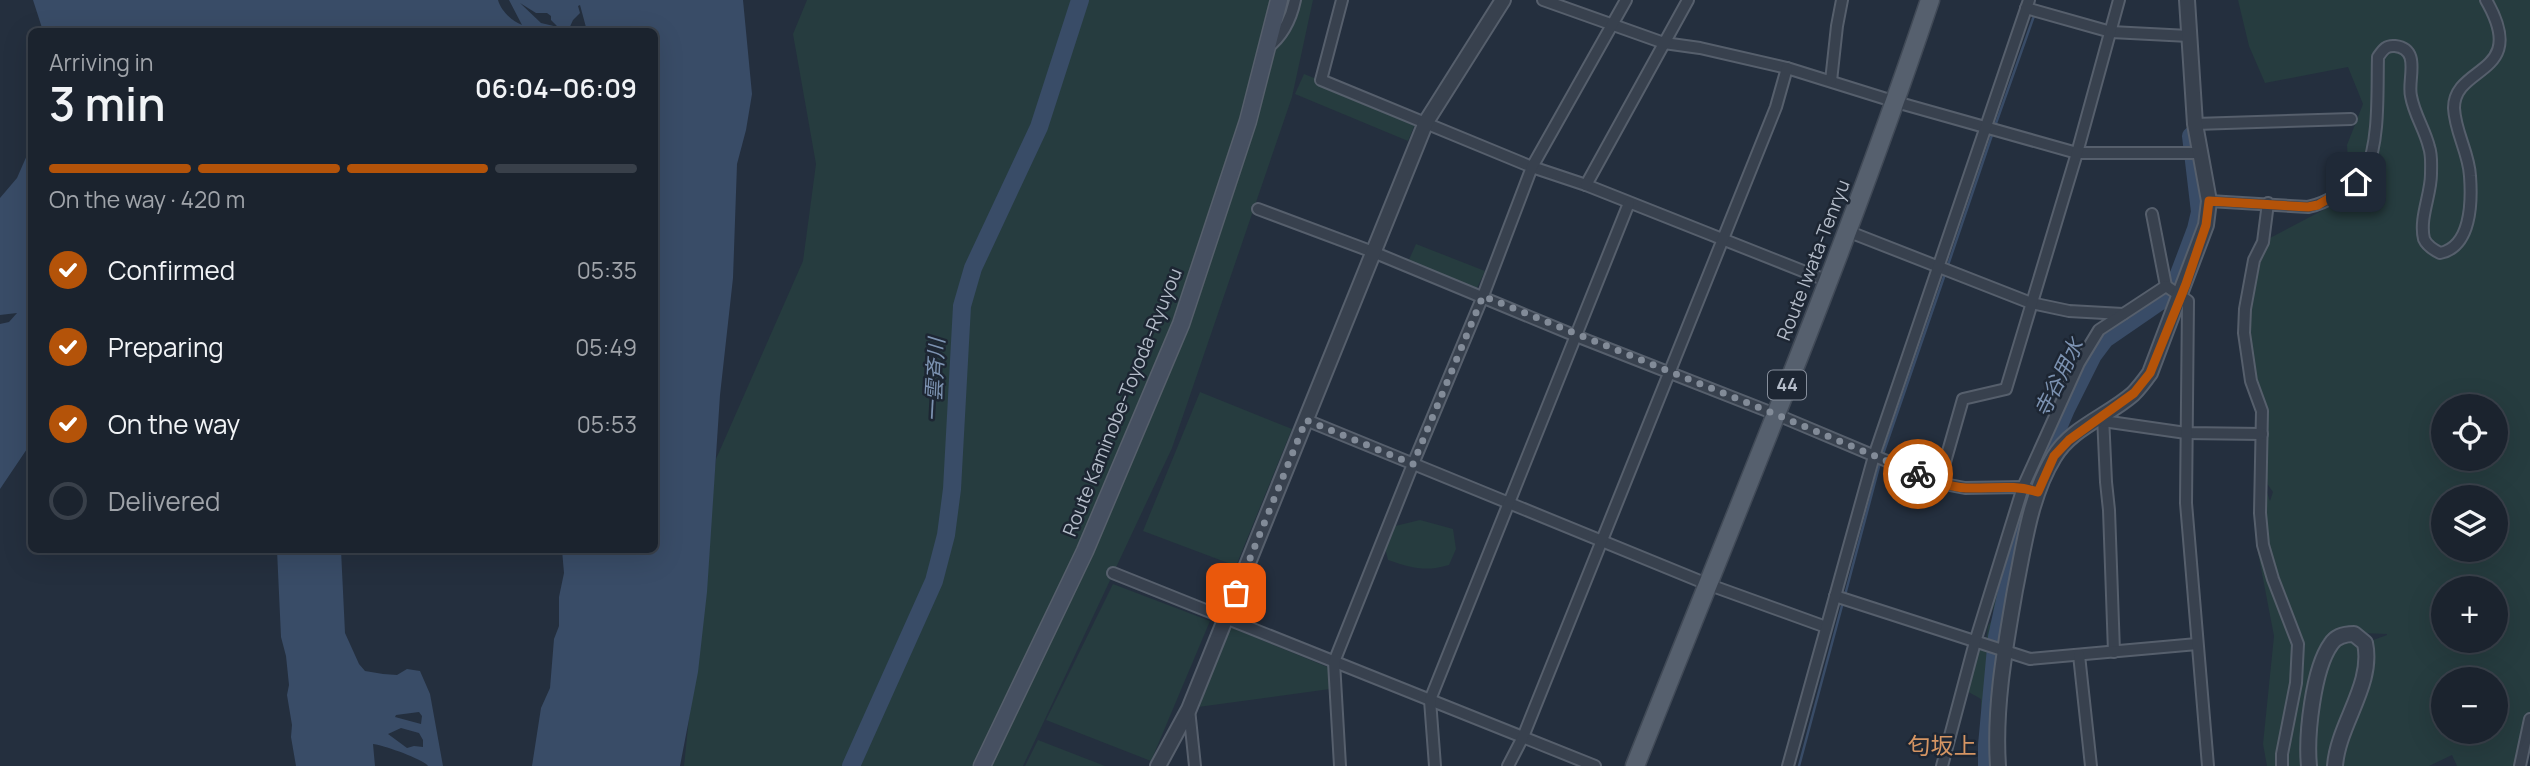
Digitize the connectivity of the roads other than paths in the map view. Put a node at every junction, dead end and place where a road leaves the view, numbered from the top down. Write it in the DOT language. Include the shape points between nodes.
graph roads {
  1 [pos="1279,0"];
  2 [pos="1295,0"];
  3 [pos="1342,0"];
  4 [pos="1503,0"];
  5 [pos="1543,0"];
  6 [pos="1626,0"];
  7 [pos="1688,0"];
  8 [pos="1842,0"];
  9 [pos="1930,0"];
  10 [pos="2119,0"];
  11 [pos="2187,0"];
  12 [pos="2487,0"];
  13 [pos="2027,4"];
  14 [pos="1612,24"];
  15 [pos="2111,32"];
  16 [pos="2189,36"];
  17 [pos="1664,43"];
  18 [pos="1267,48"];
  19 [pos="1787,68"];
  20 [pos="1831,81"];
  21 [pos="1895,102"];
  22 [pos="2351,119"];
  23 [pos="1426,122"];
  24 [pos="2195,124"];
  25 [pos="1986,127"];
  26 [pos="2077,153"];
  27 [pos="2201,153"];
  28 [pos="1532,167"];
  29 [pos="1586,185"];
  30 [pos="2209,201"];
  31 [pos="1629,203"];
  32 [pos="2268,203"];
  33 [pos="1258,208"];
  34 [pos="2152,214"];
  35 [pos="1847,231"];
  36 [pos="1721,239"];
  37 [pos="1373,252"];
  38 [pos="1938,267"];
  39 [pos="1828,281"];
  40 [pos="2166,286"];
  41 [pos="2181,295"];
  42 [pos="1483,296"];
  43 [pos="2031,303"];
  44 [pos="2124,314"];
  45 [pos="1576,335"];
  46 [pos="1669,371"];
  47 [pos="1775,414"];
  48 [pos="2103,419"];
  49 [pos="1306,420"];
  50 [pos="2186,433"];
  51 [pos="2262,434"];
  52 [pos="1874,456"];
  53 [pos="1413,464"];
  54 [pos="1939,483"];
  55 [pos="2023,487"];
  56 [pos="2038,492"];
  57 [pos="1510,502"];
  58 [pos="1600,540"];
  59 [pos="1113,573"];
  60 [pos="1707,584"];
  61 [pos="1835,596"];
  62 [pos="1226,618"];
  63 [pos="1826,627"];
  64 [pos="1975,642"];
  65 [pos="2197,644"];
  66 [pos="2004,652"];
  67 [pos="2114,652"];
  68 [pos="2079,655"];
  69 [pos="1334,662"];
  70 [pos="1430,700"];
  71 [pos="1189,709"];
  72 [pos="2530,719"];
  73 [pos="1523,737"];
  74 [pos="982,766"];
  75 [pos="1158,766"];
  76 [pos="1195,766"];
  77 [pos="1340,766"];
  78 [pos="1435,766"];
  79 [pos="1508,766"];
  80 [pos="1595,766"];
  81 [pos="1635,766"];
  82 [pos="1788,766"];
  83 [pos="1942,766"];
  84 [pos="1998,766"];
  85 [pos="2091,766"];
  86 [pos="2208,766"];
  87 [pos="2282,766"];
  88 [pos="2309,766"];
  89 [pos="2335,766"];
  90 [pos="2520,766"];
  1 -- 18 [label="main road, Route Kaminobe-Toyoda-Ryuyou"];
  2 -- 18 [label="street" via="1286,26"];
  3 -- 23 [label="street" via="1321,80"];
  4 -- 23 [label="street"];
  5 -- 14 [label="street"];
  6 -- 14 [label="street"];
  7 -- 17 [label="street"];
  8 -- 20 [label="street"];
  9 -- 21 [label="main road, Route Iwata-Tenryu / 44"];
  10 -- 15 [label="street"];
  11 -- 16 [label="street"];
  12 -- 32 [label="street" via="2504,29 2505,43 2497,62 2464,88 2454,105 2470,175 2467,223 2463,238 2452,251 2440,253 2424,240 2430,148 2410,93 2411,56 2402,47 2391,45 2378,57 2374,141 2365,173 2318,205"];
  13 -- 15 [label="street"];
  13 -- 25 [label="street"];
  14 -- 17 [label="street"];
  14 -- 28 [label="street"];
  15 -- 16 [label="street"];
  15 -- 26 [label="street"];
  16 -- 24 [label="street"];
  17 -- 19 [label="street"];
  17 -- 29 [label="street"];
  18 -- 74 [label="main road, Route Kaminobe-Toyoda-Ryuyou" via="1248,121 1181,324 1085,551"];
  19 -- 20 [label="street"];
  19 -- 36 [label="street" via="1776,107"];
  20 -- 21 [label="street"];
  21 -- 25 [label="street"];
  21 -- 35 [label="main road, Route Iwata-Tenryu / 44"];
  22 -- 24 [label="street"];
  23 -- 28 [label="street"];
  23 -- 37 [label="street"];
  24 -- 27 [label="street"];
  25 -- 26 [label="street"];
  25 -- 38 [label="street"];
  26 -- 27 [label="street"];
  26 -- 43 [label="street"];
  27 -- 30 [label="street"];
  28 -- 29 [label="street"];
  28 -- 42 [label="street"];
  29 -- 31 [label="street"];
  30 -- 32 [label="street"];
  30 -- 41 [label="street" via="2206,225"];
  31 -- 36 [label="street"];
  31 -- 45 [label="street"];
  32 -- 51 [label="street" via="2244,333 2251,380 2262,411"];
  33 -- 37 [label="street"];
  34 -- 40 [label="street"];
  35 -- 38 [label="street"];
  35 -- 39 [label="main road, Route Iwata-Tenryu / 44"];
  36 -- 39 [label="street"];
  36 -- 46 [label="street"];
  37 -- 42 [label="street"];
  37 -- 49 [label="street"];
  38 -- 43 [label="street"];
  38 -- 52 [label="street"];
  39 -- 47 [label="main road, Route Iwata-Tenryu / 44"];
  40 -- 41 [label="street"];
  40 -- 44 [label="street"];
  41 -- 48 [label="street" via="2150,373"];
  41 -- 50 [label="street" via="2188,301"];
  42 -- 45 [label="street"];
  42 -- 53 [label="street"];
  43 -- 44 [label="street"];
  43 -- 54 [label="street" via="2006,389 1963,399"];
  44 -- 55 [label="street" via="2099,330 2090,343"];
  45 -- 46 [label="street"];
  45 -- 57 [label="street"];
  46 -- 47 [label="street"];
  46 -- 58 [label="street"];
  47 -- 52 [label="street"];
  47 -- 60 [label="main road, Route Iwata-Tenryu / 44"];
  48 -- 50 [label="street"];
  48 -- 56 [label="street" via="2069,440 2054,456"];
  48 -- 67 [label="street"];
  49 -- 53 [label="street"];
  49 -- 62 [label="street"];
  50 -- 51 [label="street"];
  50 -- 65 [label="street" via="2186,503"];
  51 -- 87 [label="street" via="2263,544 2298,644"];
  52 -- 54 [label="street"];
  52 -- 61 [label="street"];
  53 -- 57 [label="street"];
  53 -- 69 [label="street"];
  54 -- 55 [label="street" via="1965,488"];
  55 -- 56 [label="street"];
  55 -- 64 [label="street"];
  56 -- 66 [label="street"];
  57 -- 58 [label="street"];
  57 -- 70 [label="street"];
  58 -- 60 [label="street"];
  58 -- 73 [label="street"];
  59 -- 62 [label="street"];
  60 -- 63 [label="street"];
  60 -- 81 [label="main road, Route Iwata-Tenryu / 44"];
  61 -- 63 [label="street"];
  61 -- 64 [label="street"];
  62 -- 69 [label="street"];
  62 -- 71 [label="street"];
  63 -- 82 [label="street"];
  64 -- 66 [label="street"];
  64 -- 83 [label="street"];
  65 -- 67 [label="street"];
  65 -- 86 [label="street"];
  66 -- 68 [label="street" via="2030,659"];
  66 -- 84 [label="street"];
  67 -- 68 [label="street"];
  68 -- 85 [label="street"];
  69 -- 70 [label="street"];
  69 -- 77 [label="street"];
  70 -- 73 [label="street"];
  70 -- 78 [label="street"];
  71 -- 75 [label="street"];
  71 -- 76 [label="street"];
  72 -- 90 [label="street"];
  73 -- 79 [label="street"];
  73 -- 80 [label="street"];
  88 -- 89 [label="street" via="2307,744 2321,667 2338,637 2354,634 2365,643 2368,663"];
}
